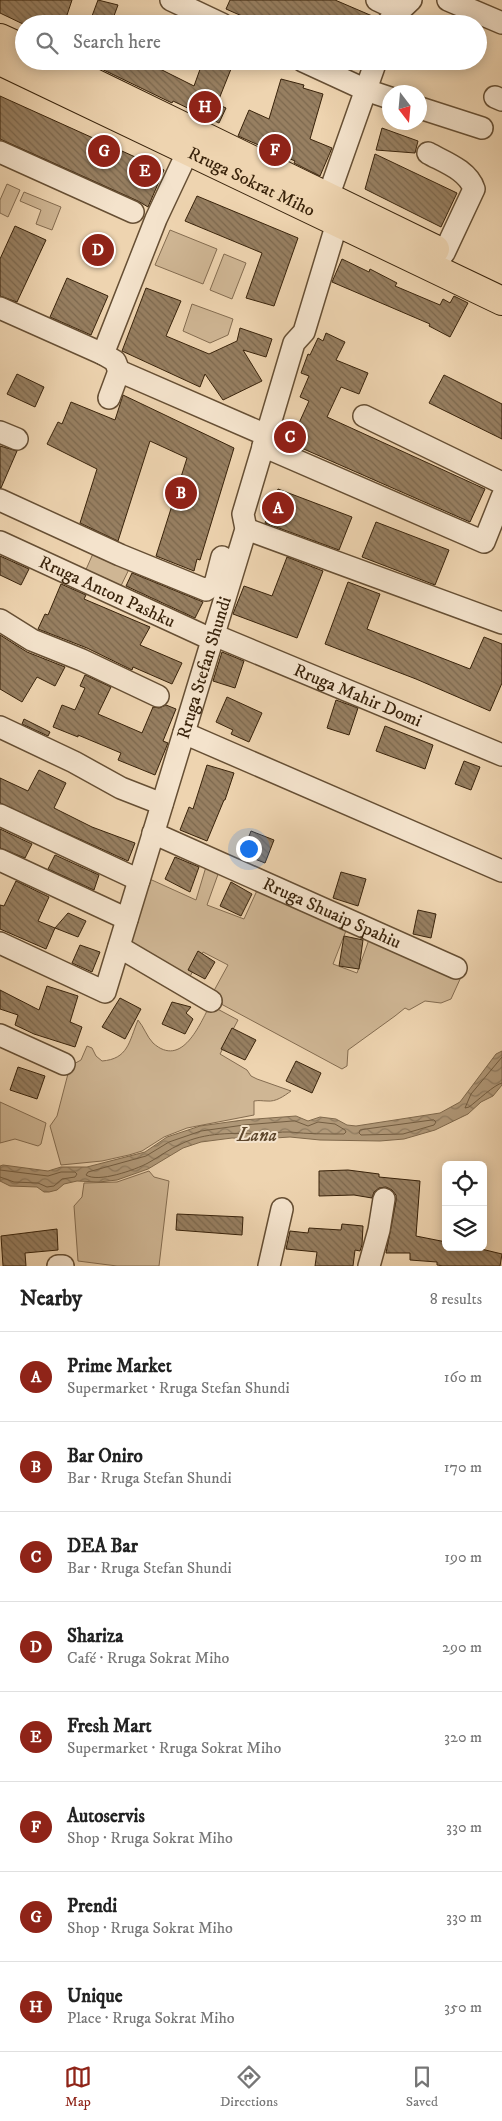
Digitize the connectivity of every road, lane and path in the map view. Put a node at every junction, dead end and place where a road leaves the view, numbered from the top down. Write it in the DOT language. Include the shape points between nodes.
graph roads {
  1 [pos="171,0"];
  2 [pos="448,0"];
  3 [pos="203,15"];
  4 [pos="483,15"];
  5 [pos="487,17"];
  6 [pos="502,23"];
  7 [pos="0,38"];
  8 [pos="15,45"];
  9 [pos="0,61"];
  10 [pos="15,68"];
  11 [pos="19,70"];
  12 [pos="66,70"];
  13 [pos="323,70"];
  14 [pos="373,70"];
  15 [pos="366,90"];
  16 [pos="382,95"];
  17 [pos="427,110"];
  18 [pos="482,128"];
  19 [pos="188,151"];
  20 [pos="0,152"];
  21 [pos="428,153"];
  22 [pos="133,212"];
  23 [pos="330,212"];
  24 [pos="444,253"];
  25 [pos="502,281"];
  26 [pos="502,301"];
  27 [pos="0,308"];
  28 [pos="103,354"];
  29 [pos="120,371"];
  30 [pos="109,398"];
  31 [pos="364,416"];
  32 [pos="265,440"];
  33 [pos="502,483"];
  34 [pos="502,497"];
  35 [pos="0,500"];
  36 [pos="245,521"];
  37 [pos="0,542"];
  38 [pos="0,620"];
  39 [pos="502,623"];
  40 [pos="213,638"];
  41 [pos="158,696"];
  42 [pos="0,727"];
  43 [pos="184,733"];
  44 [pos="502,755"];
  45 [pos="162,804"];
  46 [pos="0,815"];
  47 [pos="153,833"];
  48 [pos="0,860"];
  49 [pos="502,871"];
  50 [pos="139,880"];
  51 [pos="127,919"];
  52 [pos="6,946"];
  53 [pos="119,947"];
  54 [pos="456,968"];
  55 [pos="211,1001"];
  56 [pos="0,1036"];
  57 [pos="64,1064"];
  58 [pos="384,1199"];
  59 [pos="282,1209"];
  60 [pos="58,1266"];
  61 [pos="63,1266"];
  62 [pos="269,1266"];
  63 [pos="369,1266"];
  1 -- 3 [label="street"];
  2 -- 4 [label="street"];
  5 -- 6 [label="street"];
  7 -- 8 [label="main road"];
  9 -- 10 [label="main road, Rruga Sokrat Miho"];
  11 -- 19 [label="main road, Rruga Sokrat Miho"];
  12 -- 23 [label="main road, Rruga Sokrat Miho"];
  13 -- 15 [label="street"];
  14 -- 15 [label="street, Rruga Stefan Shundi"];
  15 -- 16 [label="street"];
  15 -- 23 [label="street, Rruga Stefan Shundi"];
  17 -- 18 [label="street"];
  19 -- 23 [label="main road, Rruga Sokrat Miho"];
  19 -- 28 [label="street" via="156,219"];
  20 -- 22 [label="street"];
  21 -- 24 [label="street" via="464,173 474,189"];
  23 -- 24 [label="main road, Rruga Sokrat Miho"];
  23 -- 26 [label="main road, Rruga Sokrat Miho"];
  23 -- 32 [label="street, Rruga Stefan Shundi" via="291,329 294,343"];
  24 -- 25 [label="main road, Rruga Sokrat Miho"];
  27 -- 28 [label="street"];
  28 -- 29 [label="street" via="115,361"];
  29 -- 30 [label="street"];
  29 -- 32 [label="street"];
  31 -- 33 [label="street"];
  32 -- 34 [label="street" via="484,542"];
  32 -- 36 [label="street, Rruga Stefan Shundi"];
  35 -- 36 [label="street" via="206,590 215,584 233,520"];
  36 -- 39 [label="street"];
  36 -- 40 [label="street, Rruga Stefan Shundi"];
  37 -- 40 [label="street, Rruga Anton Pashku"];
  38 -- 41 [label="street" via="32,640"];
  40 -- 43 [label="street, Rruga Stefan Shundi"];
  40 -- 44 [label="street, Rruga Mahir Domi"];
  42 -- 45 [label="street" via="121,788"];
  43 -- 45 [label="street, Rruga Stefan Shundi"];
  43 -- 49 [label="street"];
  45 -- 47 [label="street, Rruga Stefan Shundi"];
  46 -- 50 [label="street"];
  47 -- 50 [label="street, Rruga Stefan Shundi"];
  47 -- 54 [label="street, Rruga Shuaip Spahiu"];
  48 -- 51 [label="street"];
  50 -- 51 [label="street, Rruga Stefan Shundi"];
  51 -- 53 [label="street, Rruga Stefan Shundi"];
  52 -- 53 [label="street, Rruga Stefan Shundi" via="105,992"];
  53 -- 55 [label="street"];
  56 -- 57 [label="street"];
  58 -- 63 [label="street"];
  59 -- 62 [label="street"];
  60 -- 61 [label="street"];
}
